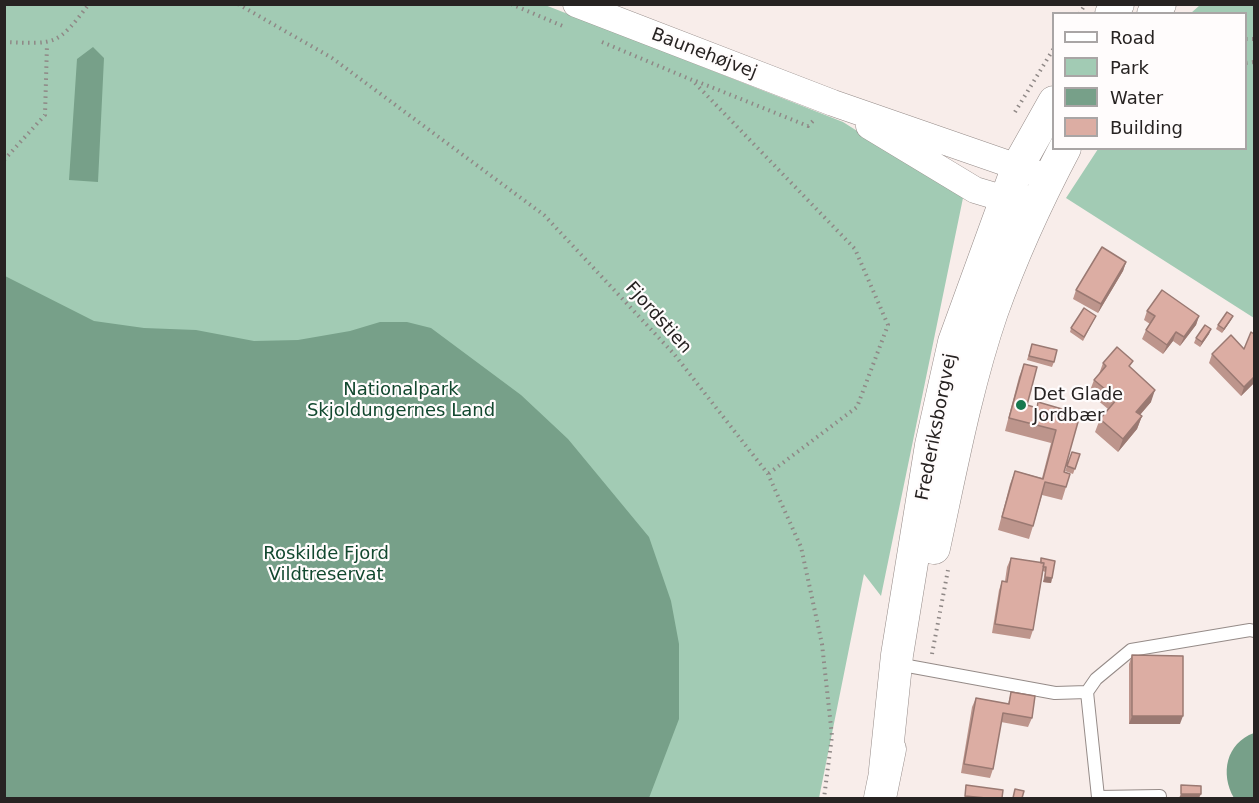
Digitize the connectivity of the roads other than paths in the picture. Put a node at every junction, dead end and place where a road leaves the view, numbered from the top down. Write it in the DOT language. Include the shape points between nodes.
graph roads {
  1 [pos="576,4"];
  2 [pos="608,10"];
  3 [pos="833,103"];
  4 [pos="1052,104"];
  5 [pos="1064,150"];
  6 [pos="1018,166"];
  7 [pos="1049,179"];
  8 [pos="1020,203"];
  9 [pos="1254,631"];
  10 [pos="908,666"];
  11 [pos="1087,692"];
  12 [pos="883,784"];
  13 [pos="1160,796"];
  1 -- 2 [label="street, Baunehøjvej"];
  2 -- 3 [label="street, Baunehøjvej"];
  3 -- 6 [label="street, Baunehøjvej"];
  3 -- 8 [label="street, Baunehøjvej" via="975,190"];
  4 -- 6 [label="street, Frederiksborgvej"];
  5 -- 7 [label="street, Frederiksborgvej"];
  6 -- 7 [label="street, Baunehøjvej"];
  6 -- 8 [label="street, Frederiksborgvej"];
  7 -- 8 [label="street, Frederiksborgvej"];
  8 -- 10 [label="street, Frederiksborgvej" via="974,380"];
  8 -- 12 [label="street, Frederiksborgvej" via="954,342 931,445 897,655"];
  9 -- 11 [label="lane" via="1131,650 1096,679"];
  10 -- 11 [label="lane" via="1055,693"];
  10 -- 12 [label="street, Frederiksborgvej"];
  11 -- 13 [label="lane" via="1098,797"];
}
